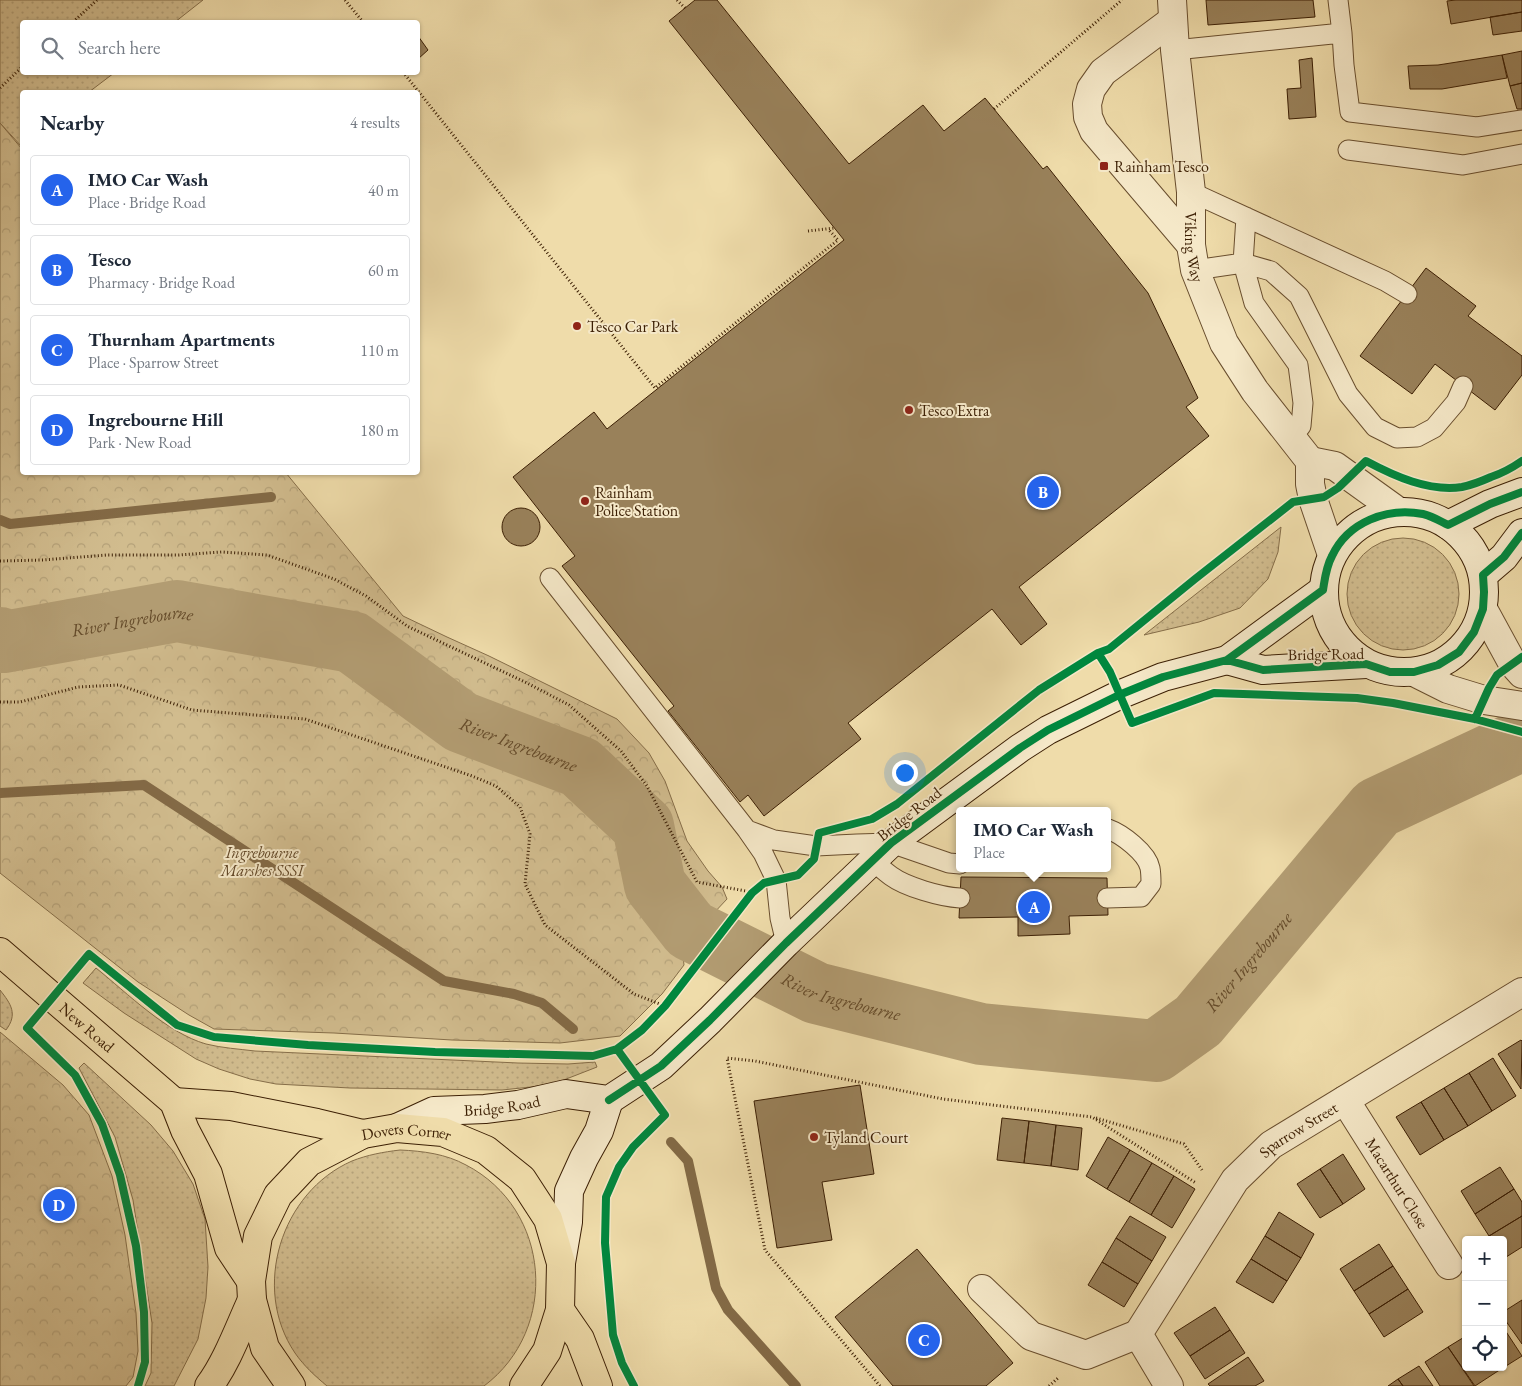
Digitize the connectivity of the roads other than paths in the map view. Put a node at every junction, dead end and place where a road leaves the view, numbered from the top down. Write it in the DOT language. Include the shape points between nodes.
graph roads {
  1 [pos="1338,0"];
  2 [pos="1172,10"];
  3 [pos="1342,33"];
  4 [pos="1175,50"];
  5 [pos="1522,120"];
  6 [pos="1348,150"];
  7 [pos="1522,154"];
  8 [pos="1191,192"];
  9 [pos="1246,217"];
  10 [pos="1193,257"];
  11 [pos="1243,263"];
  12 [pos="1407,294"];
  13 [pos="1463,386"];
  14 [pos="1292,437"];
  15 [pos="1310,461"];
  16 [pos="1522,492"];
  17 [pos="1399,512"];
  18 [pos="1448,525"];
  19 [pos="1522,533"];
  20 [pos="1332,555"];
  21 [pos="1482,575"];
  22 [pos="550,578"];
  23 [pos="1323,590"];
  24 [pos="1483,609"];
  25 [pos="1227,660"];
  26 [pos="1366,664"];
  27 [pos="1414,672"];
  28 [pos="1522,674"];
  29 [pos="1522,706"];
  30 [pos="747,830"];
  31 [pos="1111,830"];
  32 [pos="882,852"];
  33 [pos="956,864"];
  34 [pos="960,898"];
  35 [pos="1107,898"];
  36 [pos="786,943"];
  37 [pos="0,952"];
  38 [pos="1522,992"];
  39 [pos="609,1100"];
  40 [pos="1345,1100"];
  41 [pos="174,1102"];
  42 [pos="397,1128"];
  43 [pos="362,1134"];
  44 [pos="561,1263"];
  45 [pos="1449,1265"];
  46 [pos="982,1289"];
  47 [pos="252,1290"];
  48 [pos="560,1310"];
  49 [pos="1138,1334"];
  50 [pos="209,1386"];
  51 [pos="291,1386"];
  52 [pos="524,1386"];
  53 [pos="598,1386"];
  54 [pos="1169,1386"];
  1 -- 3 [label="lane"];
  2 -- 4 [label="street, Viking Way"];
  2 -- 10 [label="street" via="1103,72 1091,89 1088,117 1094,131"];
  3 -- 4 [label="lane"];
  3 -- 5 [label="lane" via="1350,112 1477,127"];
  4 -- 8 [label="street, Viking Way"];
  6 -- 7 [label="lane" via="1463,165"];
  8 -- 9 [label="lane"];
  8 -- 10 [label="street, Viking Way"];
  9 -- 11 [label="lane"];
  9 -- 12 [label="lane" via="1386,281"];
  10 -- 11 [label="lane"];
  10 -- 14 [label="street, Viking Way" via="1224,343 1255,391"];
  11 -- 13 [label="lane" via="1271,271 1299,296 1348,394 1375,427 1397,438 1418,437 1434,428 1456,402"];
  11 -- 14 [label="lane" via="1254,303 1298,365 1303,404 1301,426"];
  14 -- 15 [label="street, Viking Way"];
  15 -- 17 [label="street" via="1334,466"];
  15 -- 20 [label="street" via="1313,499"];
  16 -- 18 [label="street"];
  17 -- 18 [label="street, Bridge Road" via="1425,514"];
  17 -- 20 [label="street, Bridge Road" via="1379,515 1359,525"];
  18 -- 21 [label="street, Bridge Road" via="1470,547"];
  19 -- 21 [label="street" via="1504,557"];
  20 -- 23 [label="street, Bridge Road"];
  21 -- 24 [label="street, Bridge Road"];
  22 -- 30 [label="lane"];
  23 -- 25 [label="street, Bridge Road"];
  23 -- 26 [label="street, Bridge Road" via="1325,612 1334,633 1348,651"];
  24 -- 27 [label="street, Bridge Road" via="1474,632 1459,652 1438,666"];
  24 -- 28 [label="street" via="1513,664"];
  25 -- 26 [label="street, Bridge Road" via="1263,670"];
  25 -- 32 [label="street, Bridge Road" via="1144,684 1048,730"];
  26 -- 27 [label="street, Bridge Road" via="1390,672"];
  27 -- 29 [label="street" via="1448,689 1484,700"];
  30 -- 32 [label="lane" via="774,840 816,846 857,844"];
  30 -- 36 [label="lane" via="776,880"];
  31 -- 35 [label="lane" via="1134,845 1150,866 1151,884 1141,897"];
  32 -- 33 [label="lane"];
  32 -- 34 [label="lane" via="892,877 939,895"];
  32 -- 36 [label="street, Bridge Road"];
  36 -- 39 [label="street, Bridge Road" via="661,1066"];
  37 -- 41 [label="main road, New Road"];
  38 -- 40 [label="street, Sparrow Street"];
  39 -- 42 [label="street, Bridge Road" via="566,1094 485,1109 434,1110"];
  39 -- 44 [label="street" via="599,1131 569,1191"];
  40 -- 45 [label="street, Macarthur Close"];
  40 -- 49 [label="street, Sparrow Street" via="1271,1145 1235,1180"];
  41 -- 43 [label="main road" via="231,1106"];
  41 -- 47 [label="main road, New Road" via="208,1174 230,1248"];
  42 -- 43 [label="main road, Dovers Corner"];
  42 -- 44 [label="main road, Dovers Corner" via="443,1132 486,1150 522,1179 548,1218"];
  43 -- 47 [label="main road, Dovers Corner" via="309,1162 278,1195 258,1236"];
  44 -- 48 [label="main road, Dovers Corner"];
  46 -- 49 [label="street" via="1031,1336 1086,1355"];
  47 -- 50 [label="main road" via="219,1370"];
  47 -- 51 [label="main road, Dovers Corner" via="266,1348"];
  48 -- 52 [label="main road, Dovers Corner" via="547,1351"];
  48 -- 53 [label="main road" via="580,1339"];
  49 -- 54 [label="street"];
}
